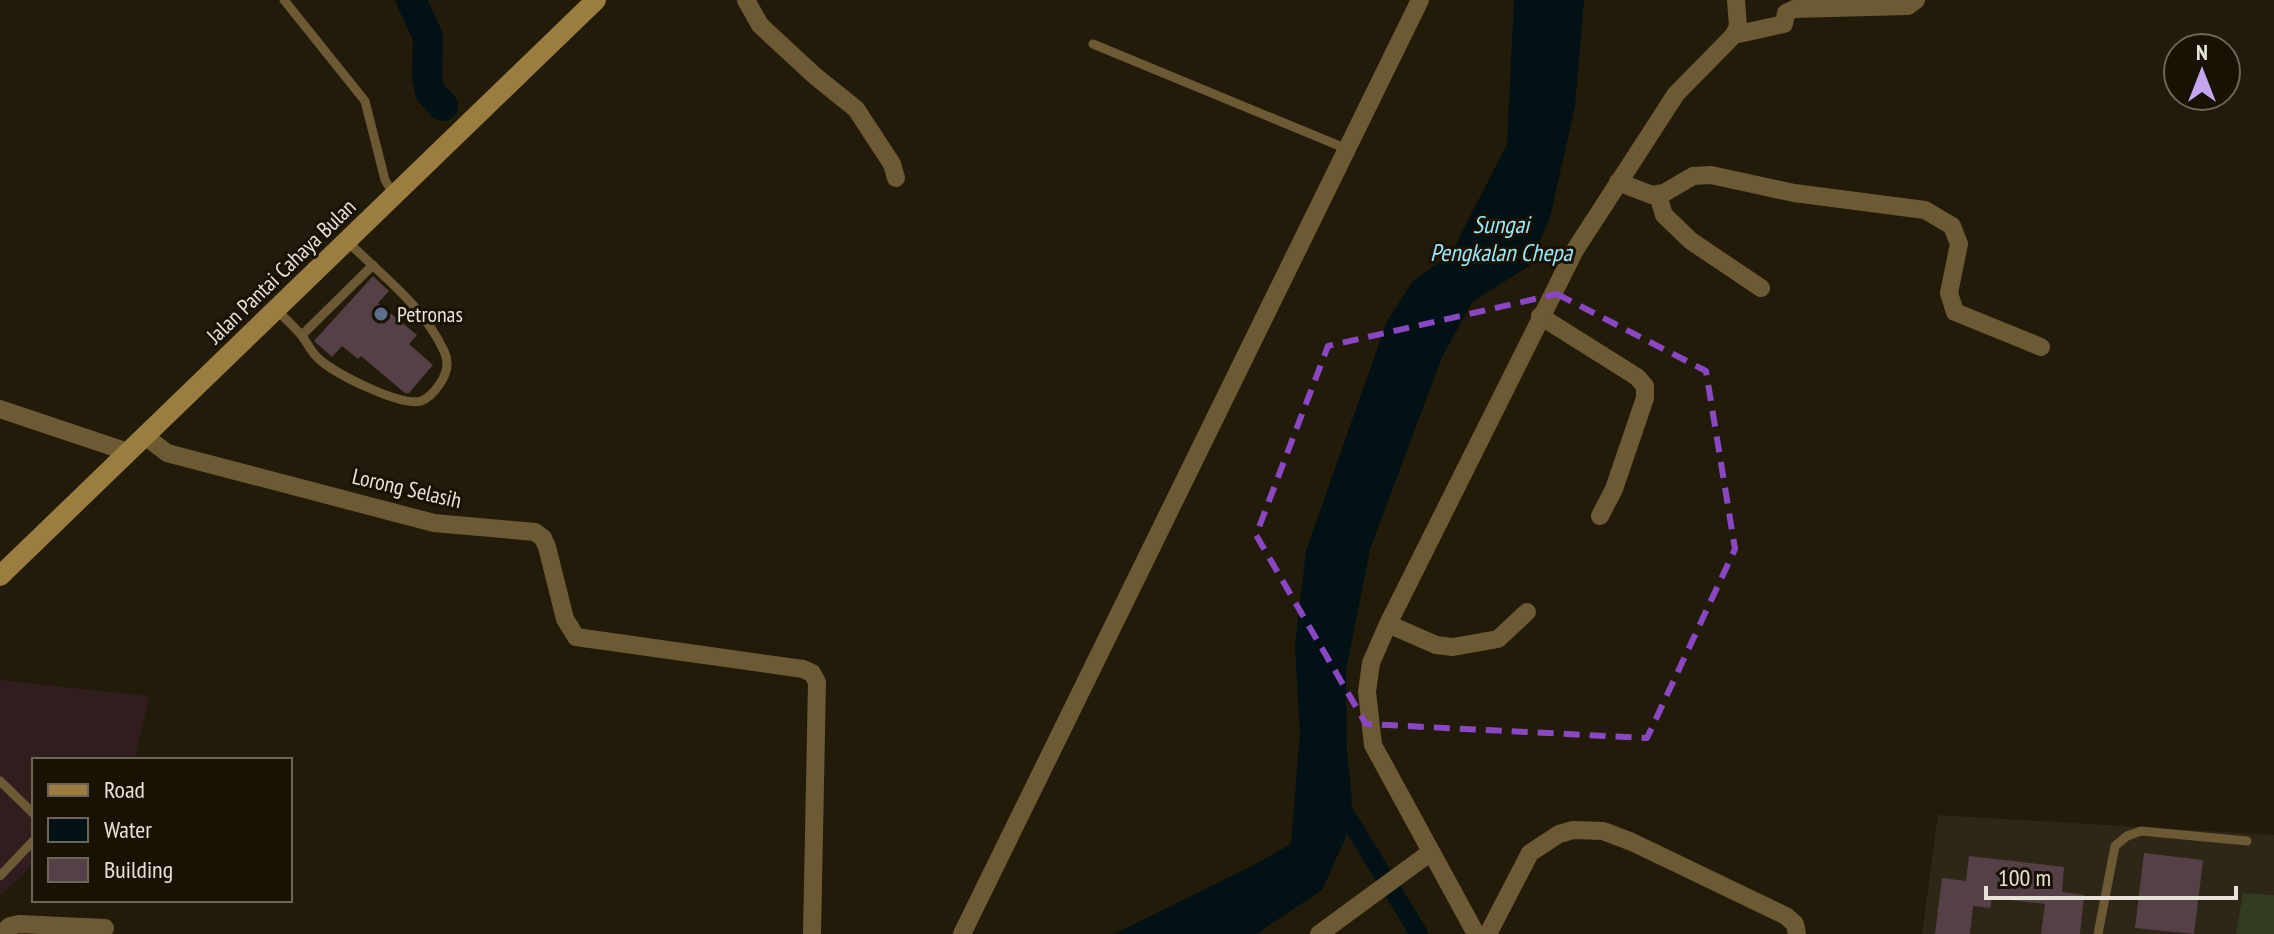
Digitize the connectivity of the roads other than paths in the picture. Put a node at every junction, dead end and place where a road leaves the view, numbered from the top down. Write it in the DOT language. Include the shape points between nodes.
graph roads {
  1 [pos="284,0"];
  2 [pos="596,0"];
  3 [pos="1420,0"];
  4 [pos="1736,0"];
  5 [pos="1916,0"];
  6 [pos="752,1"];
  7 [pos="1788,6"];
  8 [pos="1734,35"];
  9 [pos="1093,44"];
  10 [pos="1347,149"];
  11 [pos="896,178"];
  12 [pos="1618,182"];
  13 [pos="394,195"];
  14 [pos="1658,195"];
  15 [pos="347,241"];
  16 [pos="373,265"];
  17 [pos="1761,288"];
  18 [pos="276,309"];
  19 [pos="1540,316"];
  20 [pos="302,335"];
  21 [pos="2041,347"];
  22 [pos="0,409"];
  23 [pos="145,436"];
  24 [pos="128,452"];
  25 [pos="1600,516"];
  26 [pos="0,576"];
  27 [pos="1527,612"];
  28 [pos="1388,624"];
  29 [pos="0,781"];
  30 [pos="32,812"];
  31 [pos="2247,841"];
  32 [pos="32,842"];
  33 [pos="1431,852"];
  34 [pos="0,876"];
  35 [pos="105,928"];
  36 [pos="1,934"];
  37 [pos="812,934"];
  38 [pos="962,934"];
  39 [pos="1319,934"];
  40 [pos="1476,934"];
  41 [pos="1488,934"];
  42 [pos="1797,934"];
  43 [pos="2098,934"];
  1 -- 13 [label="lane" via="365,101 385,180"];
  2 -- 13 [label="main road, Jalan Pantai Cahaya Bulan"];
  3 -- 10 [label="street"];
  4 -- 8 [label="street"];
  5 -- 7 [label="street" via="1908,6"];
  6 -- 11 [label="street" via="760,25 856,109"];
  7 -- 8 [label="street" via="1784,24"];
  8 -- 12 [label="street" via="1676,94"];
  9 -- 10 [label="lane"];
  10 -- 38 [label="street"];
  12 -- 14 [label="street"];
  12 -- 19 [label="street"];
  13 -- 15 [label="main road, Jalan Pantai Cahaya Bulan"];
  14 -- 17 [label="street" via="1673,225"];
  14 -- 21 [label="street" via="1702,174 1794,193 1925,210 1952,226 1959,244 1949,293 1955,312"];
  15 -- 16 [label="lane"];
  15 -- 18 [label="main road, Jalan Pantai Cahaya Bulan"];
  16 -- 20 [label="lane"];
  16 -- 20 [label="lane" via="421,313 445,352 446,372 431,396 412,402 339,374 316,358"];
  18 -- 20 [label="lane"];
  18 -- 23 [label="main road, Jalan Pantai Cahaya Bulan"];
  19 -- 25 [label="street" via="1645,386 1614,489"];
  19 -- 28 [label="street"];
  22 -- 24 [label="street"];
  23 -- 24 [label="main road, Jalan Pantai Cahaya Bulan"];
  23 -- 37 [label="street, Lorong Selasih" via="167,453 434,523 535,532 547,547 565,619 576,637 812,673 817,682"];
  24 -- 26 [label="main road, Jalan Pantai Cahaya Bulan"];
  27 -- 28 [label="street" via="1498,639 1453,647"];
  28 -- 33 [label="street" via="1371,663 1367,692 1373,745"];
  29 -- 30 [label="lane"];
  31 -- 43 [label="lane" via="2141,831 2127,836 2115,846"];
  32 -- 34 [label="lane"];
  33 -- 39 [label="street"];
  33 -- 40 [label="street"];
  35 -- 36 [label="street" via="19,924"];
  41 -- 42 [label="street" via="1530,853 1573,830 1603,831 1632,842 1786,916"];
}
